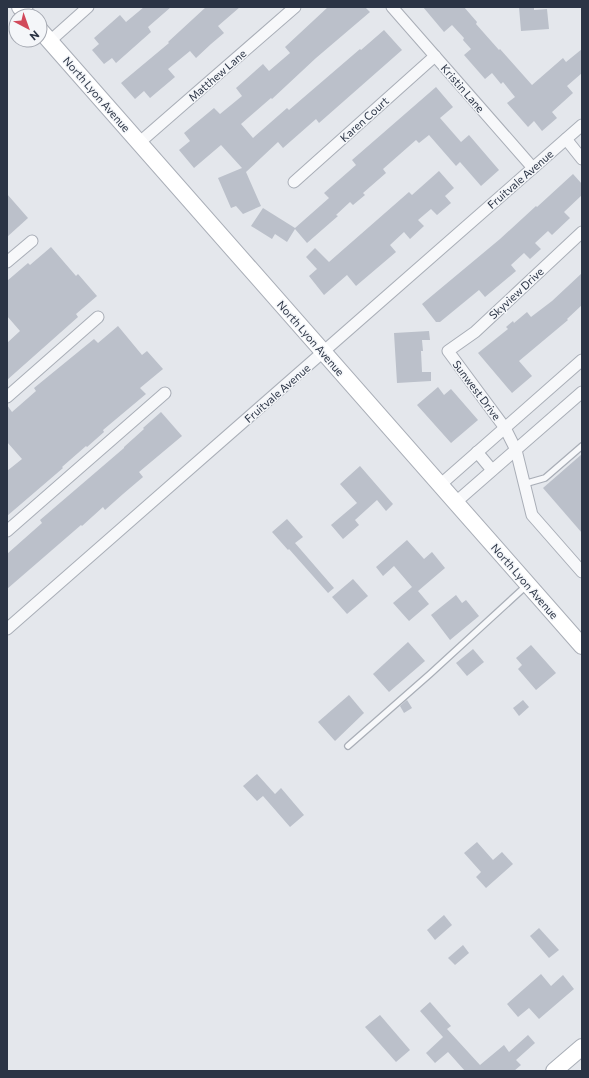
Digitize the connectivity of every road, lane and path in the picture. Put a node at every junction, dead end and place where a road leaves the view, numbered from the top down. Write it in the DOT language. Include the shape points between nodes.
graph roads {
  1 [pos="88,7"];
  2 [pos="295,7"];
  3 [pos="392,7"];
  4 [pos="48,33"];
  5 [pos="48,38"];
  6 [pos="435,56"];
  7 [pos="580,130"];
  8 [pos="566,140"];
  9 [pos="140,142"];
  10 [pos="582,159"];
  11 [pos="533,168"];
  12 [pos="294,182"];
  13 [pos="582,232"];
  14 [pos="32,241"];
  15 [pos="7,262"];
  16 [pos="98,317"];
  17 [pos="324,352"];
  18 [pos="448,352"];
  19 [pos="582,360"];
  20 [pos="582,392"];
  21 [pos="165,393"];
  22 [pos="7,397"];
  23 [pos="505,428"];
  24 [pos="582,446"];
  25 [pos="516,450"];
  26 [pos="477,452"];
  27 [pos="492,470"];
  28 [pos="524,484"];
  29 [pos="440,485"];
  30 [pos="456,502"];
  31 [pos="7,531"];
  32 [pos="582,572"];
  33 [pos="528,584"];
  34 [pos="7,629"];
  35 [pos="582,646"];
  36 [pos="348,746"];
  37 [pos="582,1047"];
  38 [pos="554,1071"];
  1 -- 4 [label="street"];
  2 -- 9 [label="street, Matthew Lane"];
  3 -- 6 [label="street, Kristin Lane"];
  5 -- 9 [label="street, North Lyon Avenue"];
  6 -- 11 [label="street, Kristin Lane"];
  6 -- 12 [label="street, Karen Court"];
  7 -- 8 [label="street, Fruitvale Avenue"];
  8 -- 10 [label="street"];
  8 -- 11 [label="street, Fruitvale Avenue"];
  9 -- 17 [label="street, North Lyon Avenue"];
  11 -- 17 [label="street, Fruitvale Avenue"];
  13 -- 18 [label="street, Skyview Drive" via="475,332"];
  14 -- 15 [label="street"];
  16 -- 22 [label="street"];
  17 -- 29 [label="street, North Lyon Avenue"];
  17 -- 34 [label="street, Fruitvale Avenue"];
  18 -- 23 [label="street, Sunwest Drive"];
  19 -- 23 [label="street"];
  20 -- 25 [label="street"];
  21 -- 31 [label="street"];
  23 -- 25 [label="street, Sunwest Drive"];
  23 -- 26 [label="street, Sunwest Drive"];
  24 -- 28 [label="lane" via="545,478"];
  25 -- 27 [label="street"];
  25 -- 28 [label="street, Sunwest Drive"];
  26 -- 27 [label="street"];
  26 -- 29 [label="street, Sunwest Drive"];
  27 -- 30 [label="street"];
  28 -- 32 [label="street, Sunwest Drive" via="532,516"];
  29 -- 30 [label="street, North Lyon Avenue"];
  30 -- 33 [label="street, North Lyon Avenue"];
  33 -- 35 [label="street, North Lyon Avenue"];
  33 -- 36 [label="lane"];
  37 -- 38 [label="street"];
}
